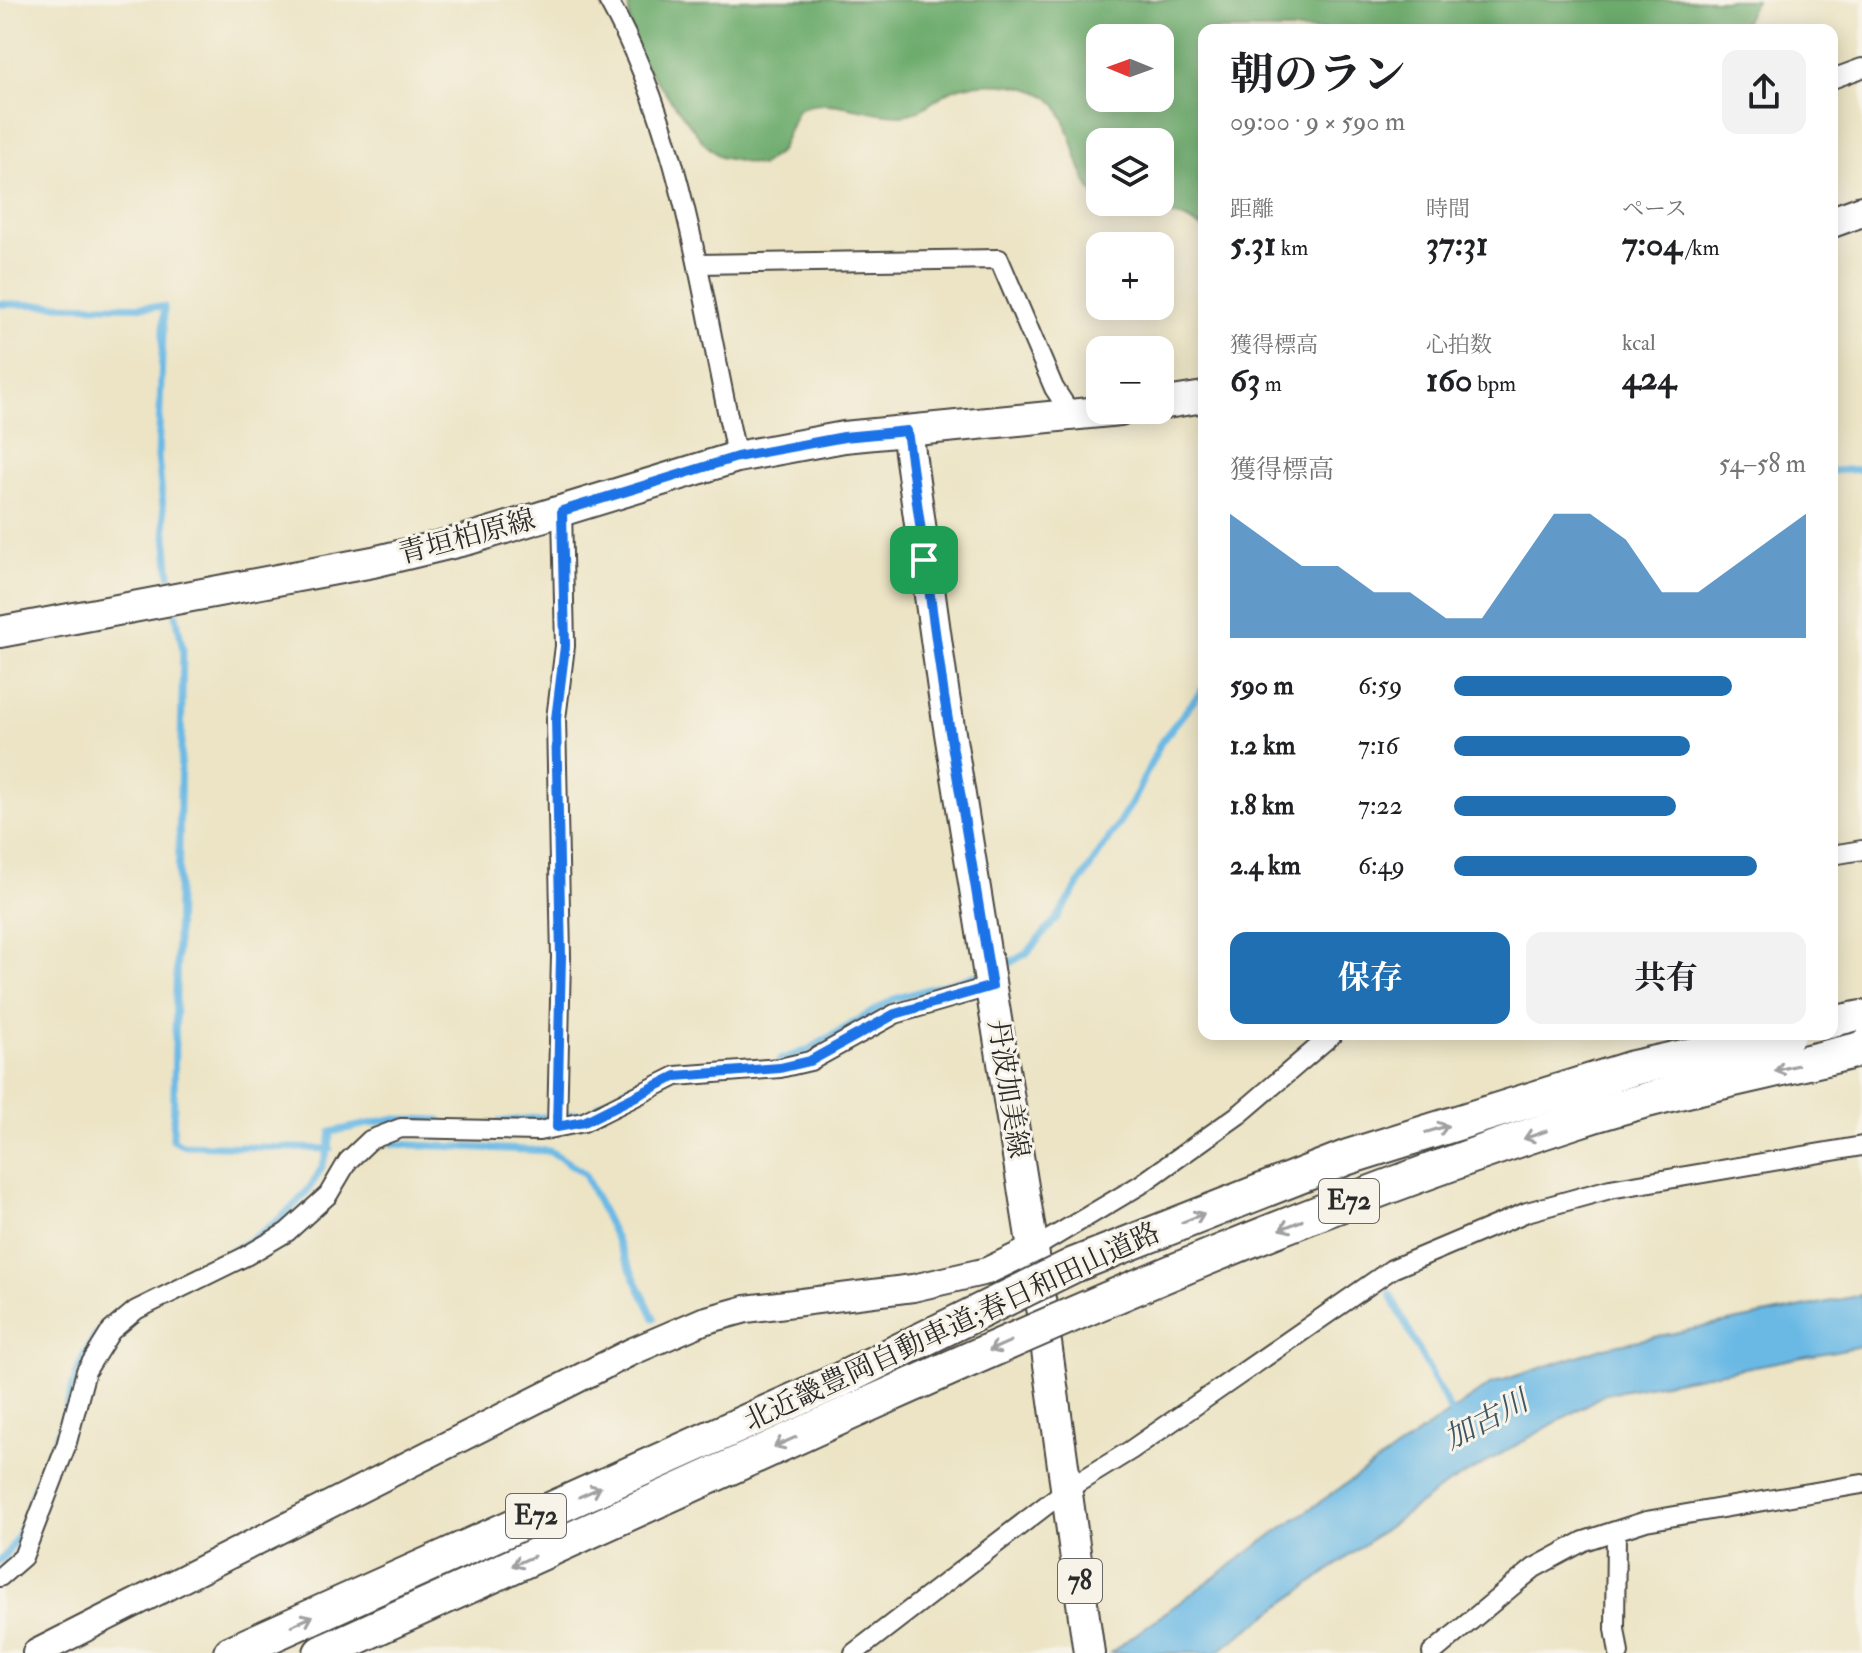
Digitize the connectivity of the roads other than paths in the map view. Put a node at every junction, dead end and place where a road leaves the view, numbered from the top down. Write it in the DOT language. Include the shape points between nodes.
graph roads {
  1 [pos="608,0"];
  2 [pos="1862,68"];
  3 [pos="1838,77"];
  4 [pos="1862,211"];
  5 [pos="1838,220"];
  6 [pos="698,264"];
  7 [pos="1198,398"];
  8 [pos="1174,402"];
  9 [pos="1086,415"];
  10 [pos="1073,417"];
  11 [pos="907,431"];
  12 [pos="737,457"];
  13 [pos="562,511"];
  14 [pos="0,632"];
  15 [pos="1862,850"];
  16 [pos="1838,854"];
  17 [pos="992,986"];
  18 [pos="1862,1018"];
  19 [pos="1838,1023"];
  20 [pos="1326,1040"];
  21 [pos="1761,1040"];
  22 [pos="1862,1049"];
  23 [pos="557,1127"];
  24 [pos="1862,1146"];
  25 [pos="1033,1249"];
  26 [pos="1862,1484"];
  27 [pos="1068,1500"];
  28 [pos="1616,1533"];
  29 [pos="0,1577"];
  30 [pos="36,1653"];
  31 [pos="231,1653"];
  32 [pos="321,1653"];
  33 [pos="854,1653"];
  34 [pos="1089,1653"];
  35 [pos="1432,1653"];
  36 [pos="1619,1653"];
  1 -- 6 [label="street" via="648,80"];
  2 -- 3 [label="street"];
  4 -- 5 [label="main road"];
  6 -- 10 [label="street" via="999,259 1054,388"];
  6 -- 12 [label="street"];
  7 -- 8 [label="main road"];
  9 -- 10 [label="main road, 青垣柏原線"];
  10 -- 11 [label="main road, 青垣柏原線"];
  11 -- 12 [label="main road, 青垣柏原線"];
  11 -- 17 [label="main road, 丹波加美線 / 78"];
  12 -- 13 [label="main road, 青垣柏原線"];
  13 -- 14 [label="main road, 青垣柏原線" via="373,562"];
  13 -- 23 [label="street" via="565,646 556,719 561,957"];
  15 -- 16 [label="street"];
  17 -- 23 [label="street" via="895,1014 810,1061 676,1076 607,1112"];
  17 -- 25 [label="main road, 丹波加美線 / 78"];
  18 -- 19 [label="highway"];
  20 -- 25 [label="street" via="1241,1113 1140,1185"];
  31 -- 21 [label="highway, 北近畿豊岡自動車道;春日和田山道路 / E72, one-way, bridge" via="842,1379 1074,1265 1348,1157 1633,1068"];
  22 -- 32 [label="highway, 北近畿豊岡自動車道;春日和田山道路 / E72, one-way, bridge" via="1577,1120 1370,1193 1086,1307"];
  23 -- 29 [label="street" via="401,1128 370,1140 348,1161 328,1195 287,1232 136,1310 111,1331 86,1371 66,1446 23,1557"];
  24 -- 27 [label="street" via="1610,1189 1527,1212 1392,1269 1131,1450"];
  25 -- 27 [label="main road, 丹波加美線 / 78"];
  25 -- 30 [label="street" via="987,1271 913,1288 746,1309 703,1321 631,1352"];
  26 -- 28 [label="street" via="1646,1521"];
  27 -- 33 [label="street"];
  27 -- 34 [label="main road, 丹波加美線 / 78"];
  28 -- 35 [label="street" via="1584,1541 1534,1568"];
  28 -- 36 [label="street"];
}
